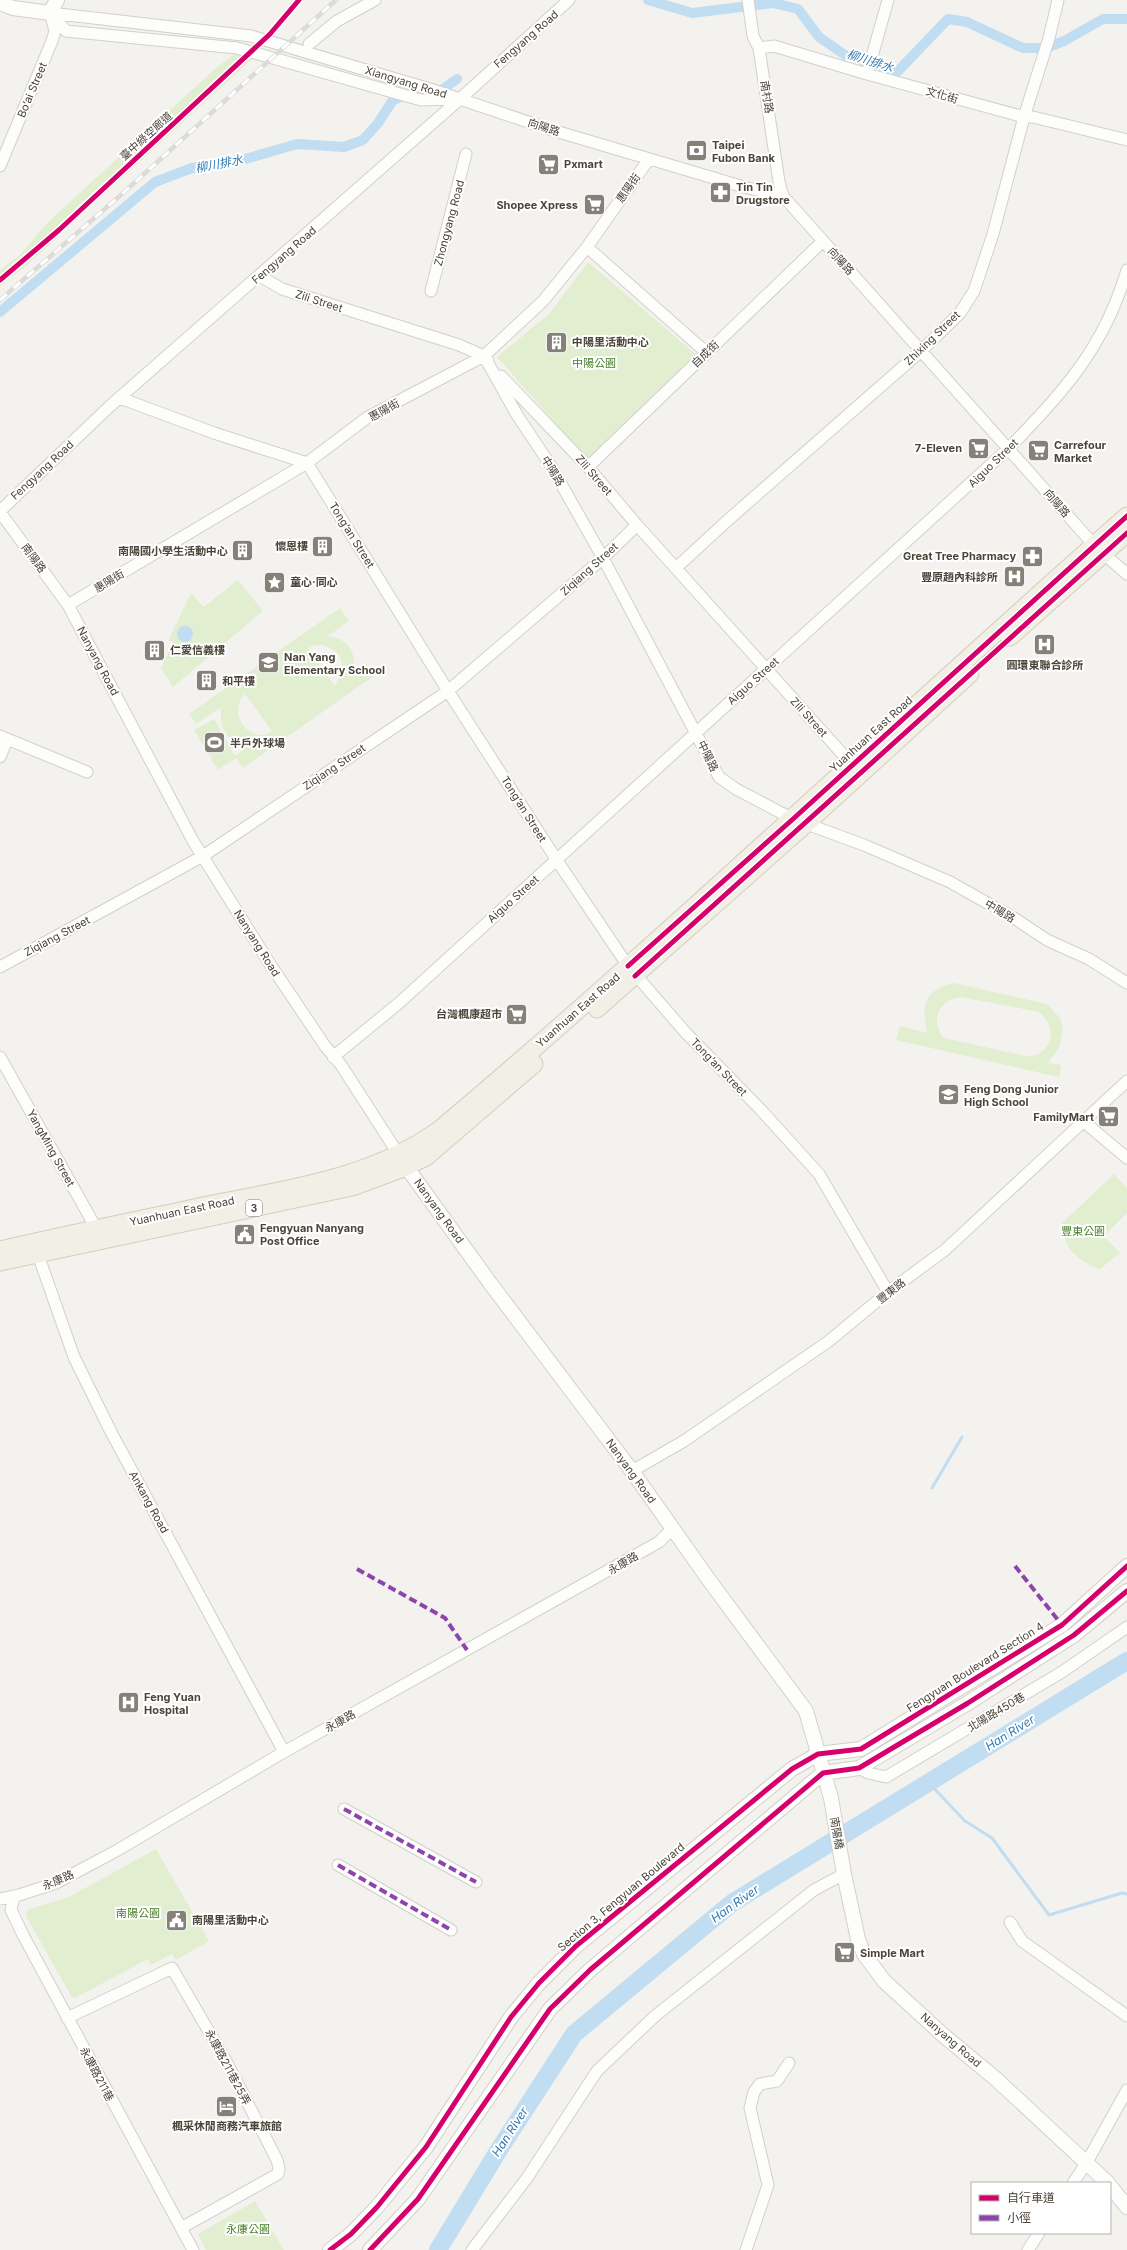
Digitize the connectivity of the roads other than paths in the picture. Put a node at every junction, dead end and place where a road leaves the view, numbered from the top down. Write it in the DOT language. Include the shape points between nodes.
graph roads {
  1 [pos="57,0"];
  2 [pos="375,0"];
  3 [pos="569,0"];
  4 [pos="748,0"];
  5 [pos="888,0"];
  6 [pos="1058,0"];
  7 [pos="0,3"];
  8 [pos="50,13"];
  9 [pos="309,44"];
  10 [pos="760,48"];
  11 [pos="868,74"];
  12 [pos="460,99"];
  13 [pos="1024,117"];
  14 [pos="1127,140"];
  15 [pos="466,154"];
  16 [pos="649,159"];
  17 [pos="0,166"];
  18 [pos="783,196"];
  19 [pos="823,241"];
  20 [pos="587,247"];
  21 [pos="1127,270"];
  22 [pos="260,276"];
  23 [pos="431,291"];
  24 [pos="921,351"];
  25 [pos="707,353"];
  26 [pos="484,356"];
  27 [pos="120,398"];
  28 [pos="1010,448"];
  29 [pos="307,463"];
  30 [pos="588,466"];
  31 [pos="0,511"];
  32 [pos="1127,516"];
  33 [pos="637,525"];
  34 [pos="1127,533"];
  35 [pos="1098,550"];
  36 [pos="603,558"];
  37 [pos="676,568"];
  38 [pos="1127,574"];
  39 [pos="68,605"];
  40 [pos="766,669"];
  41 [pos="448,691"];
  42 [pos="697,733"];
  43 [pos="4,738"];
  44 [pos="0,757"];
  45 [pos="856,770"];
  46 [pos="87,772"];
  47 [pos="800,821"];
  48 [pos="203,856"];
  49 [pos="556,860"];
  50 [pos="0,967"];
  51 [pos="632,971"];
  52 [pos="1127,983"];
  53 [pos="0,1057"];
  54 [pos="333,1057"];
  55 [pos="1127,1081"];
  56 [pos="1083,1121"];
  57 [pos="1127,1158"];
  58 [pos="402,1161"];
  59 [pos="98,1234"];
  60 [pos="36,1248"];
  61 [pos="0,1250"];
  62 [pos="0,1262"];
  63 [pos="888,1292"];
  64 [pos="632,1471"];
  65 [pos="673,1528"];
  66 [pos="1127,1566"];
  67 [pos="1127,1592"];
  68 [pos="1127,1627"];
  69 [pos="284,1752"];
  70 [pos="818,1754"];
  71 [pos="860,1768"];
  72 [pos="823,1773"];
  73 [pos="831,1798"];
  74 [pos="344,1809"];
  75 [pos="338,1865"];
  76 [pos="844,1871"];
  77 [pos="476,1882"];
  78 [pos="14,1896"];
  79 [pos="0,1899"];
  80 [pos="1010,1922"];
  81 [pos="451,1930"];
  82 [pos="1127,2016"];
  83 [pos="67,2018"];
  84 [pos="789,2063"];
  85 [pos="1127,2090"];
  86 [pos="1087,2162"];
  87 [pos="1074,2182"];
  88 [pos="1107,2182"];
  89 [pos="1111,2187"];
  90 [pos="1127,2208"];
  91 [pos="181,2228"];
  92 [pos="1038,2234"];
  93 [pos="192,2250"];
  94 [pos="330,2250"];
  95 [pos="370,2250"];
  96 [pos="472,2250"];
  97 [pos="746,2250"];
  98 [pos="1028,2250"];
  1 -- 8 [label="street"];
  2 -- 9 [label="street" via="337,22"];
  3 -- 12 [label="street, Fengyang Road"];
  4 -- 10 [label="street, 南村路" via="753,36"];
  5 -- 11 [label="street"];
  6 -- 13 [label="street, Zhixing Street"];
  7 -- 8 [label="street" via="13,8"];
  8 -- 12 [label="street, Xiangyang Road" via="251,36"];
  8 -- 12 [label="street, Xiangyang Road" via="66,31 237,48 421,100"];
  8 -- 17 [label="street, Bo’ai Street" via="55,31 52,41"];
  10 -- 11 [label="street, 文化街" via="774,46"];
  10 -- 18 [label="street, 南村路"];
  11 -- 13 [label="street, 文化街"];
  12 -- 16 [label="street, 向陽路"];
  12 -- 22 [label="street, Fengyang Road"];
  13 -- 14 [label="street, 文化街"];
  13 -- 24 [label="street, Zhixing Street" via="993,234 974,291 960,313"];
  15 -- 23 [label="street, Zhongyang Road"];
  16 -- 18 [label="street, 向陽路"];
  16 -- 20 [label="street, 惠陽街"];
  18 -- 19 [label="street, 向陽路"];
  19 -- 24 [label="street, 向陽路"];
  19 -- 25 [label="street, 自成街"];
  20 -- 25 [label="street"];
  20 -- 26 [label="street, 惠陽街" via="543,301"];
  21 -- 28 [label="street, Aiguo Street" via="1117,304 1095,347 1074,378"];
  22 -- 26 [label="street, Zili Street" via="282,289 459,345"];
  22 -- 27 [label="street, Fengyang Road"];
  24 -- 28 [label="street, 向陽路"];
  24 -- 37 [label="street, Zhixing Street"];
  25 -- 30 [label="street, 自成街"];
  26 -- 29 [label="street, 惠陽街" via="368,418"];
  26 -- 30 [label="street, Zili Street"];
  26 -- 36 [label="street, 中陽路"];
  27 -- 29 [label="street" via="214,433"];
  27 -- 31 [label="street, Fengyang Road"];
  28 -- 35 [label="street, 向陽路"];
  28 -- 40 [label="street, Aiguo Street"];
  29 -- 39 [label="street, 惠陽街"];
  29 -- 41 [label="street, Tong’an Street"];
  30 -- 33 [label="street, Zili Street"];
  31 -- 39 [label="street, 南陽路"];
  32 -- 35 [label="main road, Yuanhuan East Road / 3"];
  33 -- 36 [label="street, Ziqiang Street"];
  33 -- 37 [label="street, Zili Street"];
  34 -- 35 [label="main road, Yuanhuan East Road / 3"];
  35 -- 38 [label="street, 向陽路"];
  35 -- 45 [label="main road, Yuanhuan East Road / 3"];
  36 -- 41 [label="street, Ziqiang Street"];
  36 -- 42 [label="street, 中陽路"];
  37 -- 40 [label="street, Zili Street"];
  39 -- 48 [label="street, Nanyang Road"];
  40 -- 42 [label="street, Aiguo Street"];
  40 -- 45 [label="street, Zili Street"];
  41 -- 48 [label="street, Ziqiang Street"];
  41 -- 49 [label="street, Tong’an Street"];
  42 -- 47 [label="street, 中陽路" via="718,777 736,789"];
  42 -- 49 [label="street, Aiguo Street"];
  43 -- 44 [label="street"];
  43 -- 46 [label="street"];
  45 -- 47 [label="main road, Yuanhuan East Road / 3"];
  47 -- 51 [label="main road, Yuanhuan East Road / 3"];
  47 -- 52 [label="street, 中陽路" via="950,882 1047,940 1088,959"];
  48 -- 50 [label="street, Ziqiang Street"];
  48 -- 54 [label="street, Nanyang Road" via="270,964"];
  49 -- 51 [label="street, Tong’an Street"];
  49 -- 54 [label="street, Aiguo Street" via="399,1003"];
  51 -- 58 [label="main road, Yuanhuan East Road / 3"];
  51 -- 63 [label="street, Tong’an Street" via="685,1032 819,1174"];
  53 -- 59 [label="street, YangMing Street"];
  54 -- 58 [label="street, Nanyang Road" via="341,1065"];
  55 -- 56 [label="street, 豐東路"];
  56 -- 57 [label="street"];
  56 -- 63 [label="street, 豐東路" via="945,1250"];
  58 -- 59 [label="main road, Yuanhuan East Road / 3" via="352,1187"];
  58 -- 64 [label="street, Nanyang Road" via="490,1283"];
  59 -- 60 [label="main road, Yuanhuan East Road / 3"];
  60 -- 61 [label="main road, Yuanhuan East Road / 3"];
  60 -- 62 [label="main road, Yuanhuan East Road / 3"];
  60 -- 69 [label="street, Ankang Road" via="74,1357 110,1432"];
  63 -- 64 [label="street, 豐東路" via="829,1341 684,1441"];
  64 -- 65 [label="street, Nanyang Road"];
  65 -- 69 [label="street, 永康路" via="660,1542"];
  65 -- 70 [label="street, Nanyang Road" via="806,1711"];
  66 -- 70 [label="street, Fengyuan Boulevard Section 4" via="1062,1626 861,1749"];
  67 -- 71 [label="street" via="1074,1635"];
  68 -- 71 [label="street, 北陽路450巷" via="1062,1672 886,1777 868,1773"];
  69 -- 78 [label="street, 永康路" via="116,1851 56,1883"];
  70 -- 72 [label="street, Nanyang Road"];
  70 -- 94 [label="street, Section 3, Fengyuan Boulevard" via="792,1770 576,1946 539,1983 511,2017 426,2147 377,2207"];
  71 -- 72 [label="street"];
  72 -- 73 [label="street, Nanyang Road"];
  72 -- 95 [label="street" via="590,1970 550,2008 418,2199"];
  73 -- 76 [label="street, 南陽橋"];
  74 -- 77 [label="street"];
  75 -- 81 [label="street"];
  76 -- 86 [label="street, Nanyang Road" via="858,1939 864,1954 884,1981"];
  76 -- 96 [label="street" via="814,1890 655,2016 597,2071 527,2178"];
  78 -- 79 [label="street, 永康路"];
  78 -- 83 [label="street, 永康路211巷" via="11,1910"];
  80 -- 82 [label="street" via="1022,1941"];
  83 -- 91 [label="street, 永康路211巷"];
  83 -- 91 [label="street, 永康路211巷25弄" via="172,1968 226,2062 277,2160 278,2174"];
  84 -- 97 [label="street" via="777,2081 760,2084 754,2092 750,2108 768,2185"];
  85 -- 86 [label="street"];
  86 -- 87 [label="street"];
  86 -- 88 [label="street, Nanyang Road"];
  89 -- 90 [label="street"];
  91 -- 93 [label="street, 永康路211巷"];
  92 -- 98 [label="street"];
}
